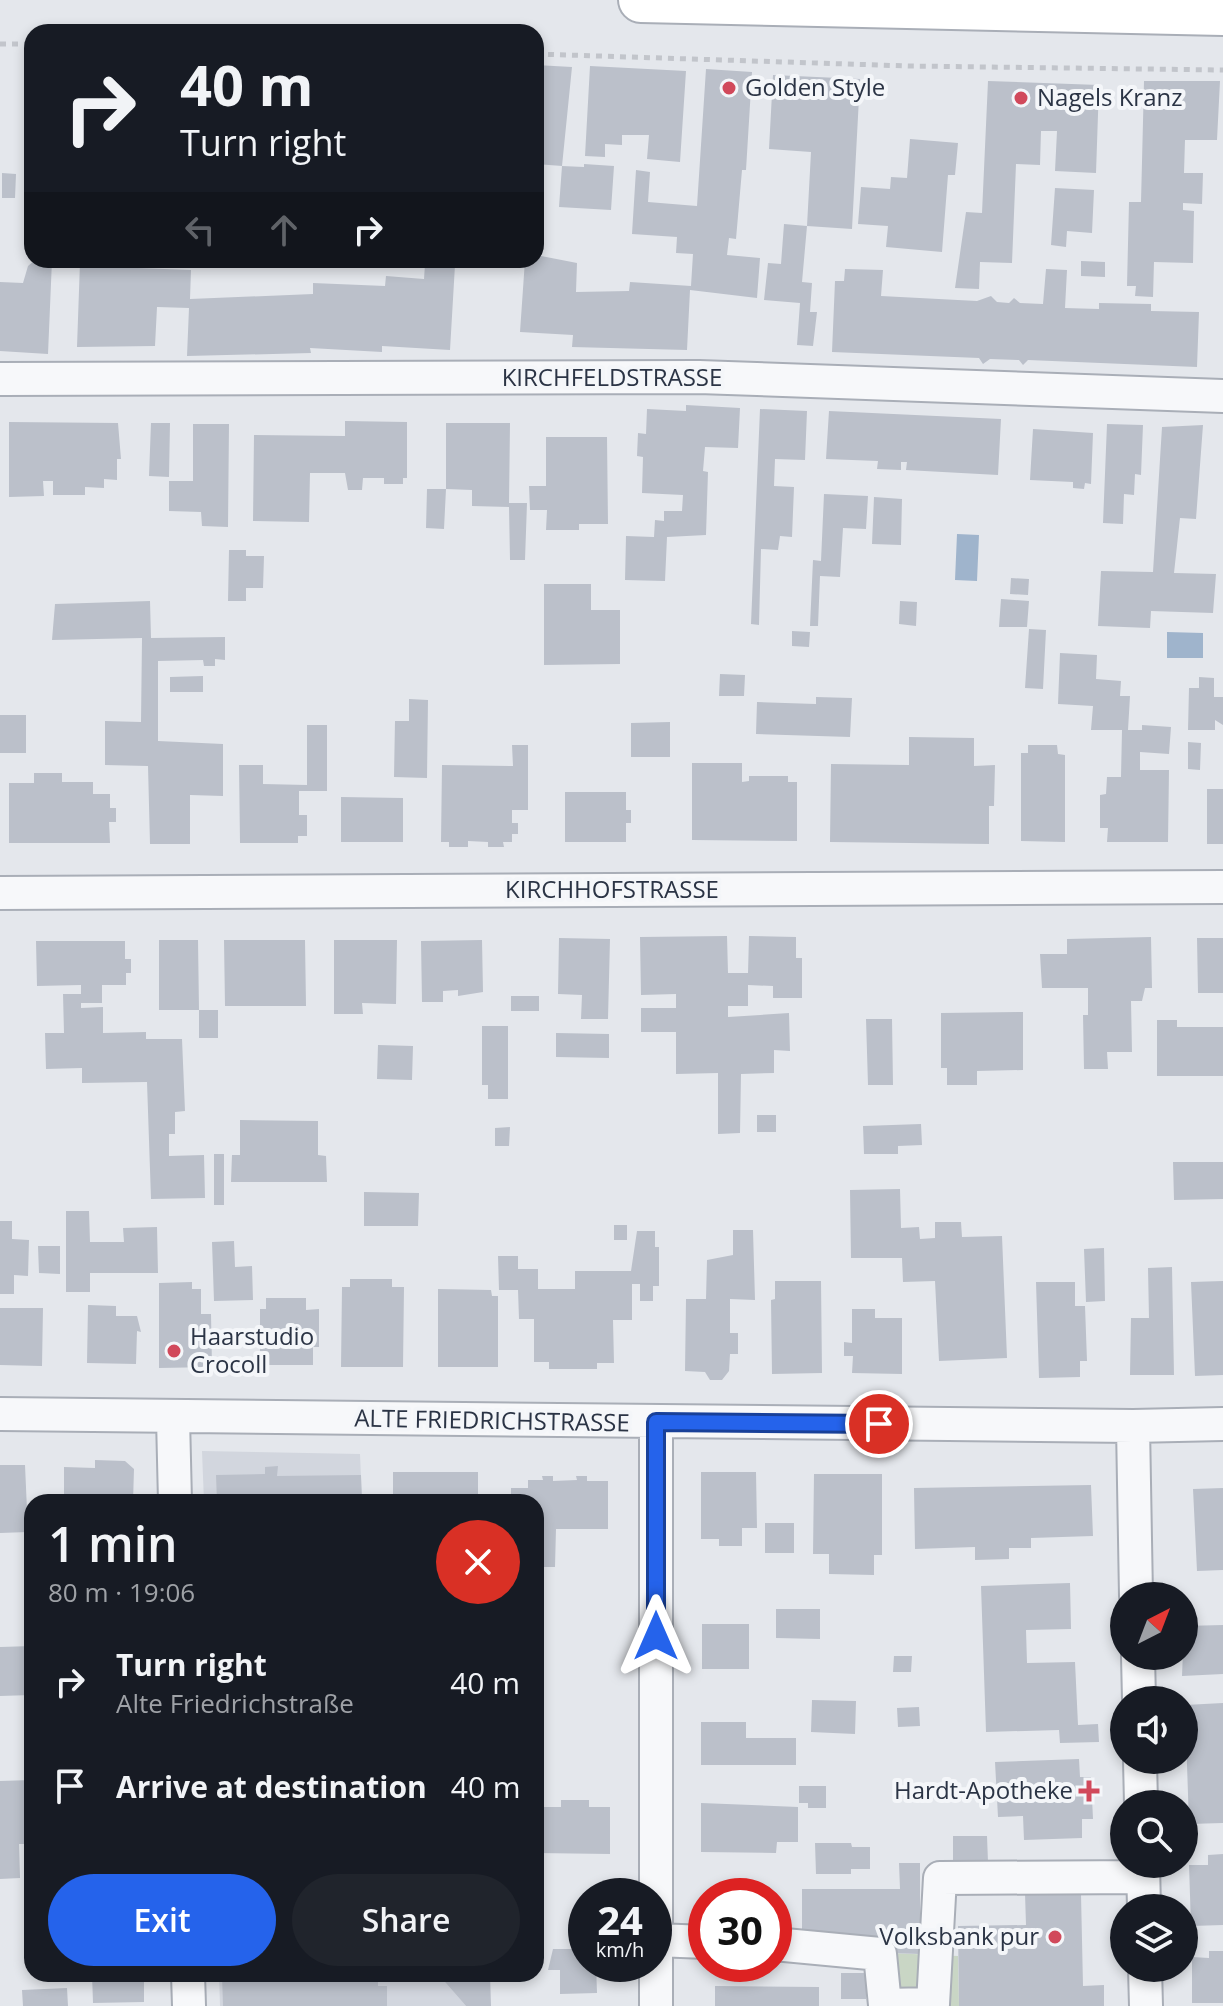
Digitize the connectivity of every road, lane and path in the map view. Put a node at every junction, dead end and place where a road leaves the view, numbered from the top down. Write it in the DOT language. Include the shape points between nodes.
graph roads {
  1 [pos="641,0"];
  2 [pos="1223,13"];
  3 [pos="0,44"];
  4 [pos="24,44"];
  5 [pos="544,54"];
  6 [pos="1223,70"];
  7 [pos="0,379"];
  8 [pos="1223,396"];
  9 [pos="1223,887"];
  10 [pos="0,893"];
  11 [pos="0,1414"];
  12 [pos="173,1418"];
  13 [pos="656,1422"];
  14 [pos="1223,1424"];
  15 [pos="1133,1426"];
  16 [pos="175,1494"];
  17 [pos="1136,1582"];
  18 [pos="656,1878"];
  19 [pos="1143,1883"];
  20 [pos="792,1946"];
  21 [pos="188,1982"];
  22 [pos="656,1982"];
  23 [pos="1145,1982"];
  24 [pos="189,2006"];
  25 [pos="656,2006"];
  26 [pos="1146,2006"];
  1 -- 2 [label="street"];
  3 -- 4 [label="path"];
  5 -- 6 [label="path"];
  7 -- 8 [label="street, KIRCHFELDSTRASSE" via="699,377"];
  9 -- 10 [label="street, KIRCHHOFSTRASSE"];
  11 -- 12 [label="street, ALTE FRIEDRICHSTRASSE"];
  12 -- 13 [label="street, ALTE FRIEDRICHSTRASSE"];
  12 -- 16 [label="street"];
  13 -- 15 [label="street, ALTE FRIEDRICHSTRASSE"];
  13 -- 18 [label="street"];
  14 -- 15 [label="street, ALTE FRIEDRICHSTRASSE"];
  15 -- 17 [label="street"];
  19 -- 20 [label="street" via="940,1878 933,2004 885,2005 880,1954"];
  21 -- 24 [label="street"];
  22 -- 25 [label="street"];
  23 -- 26 [label="street"];
}
